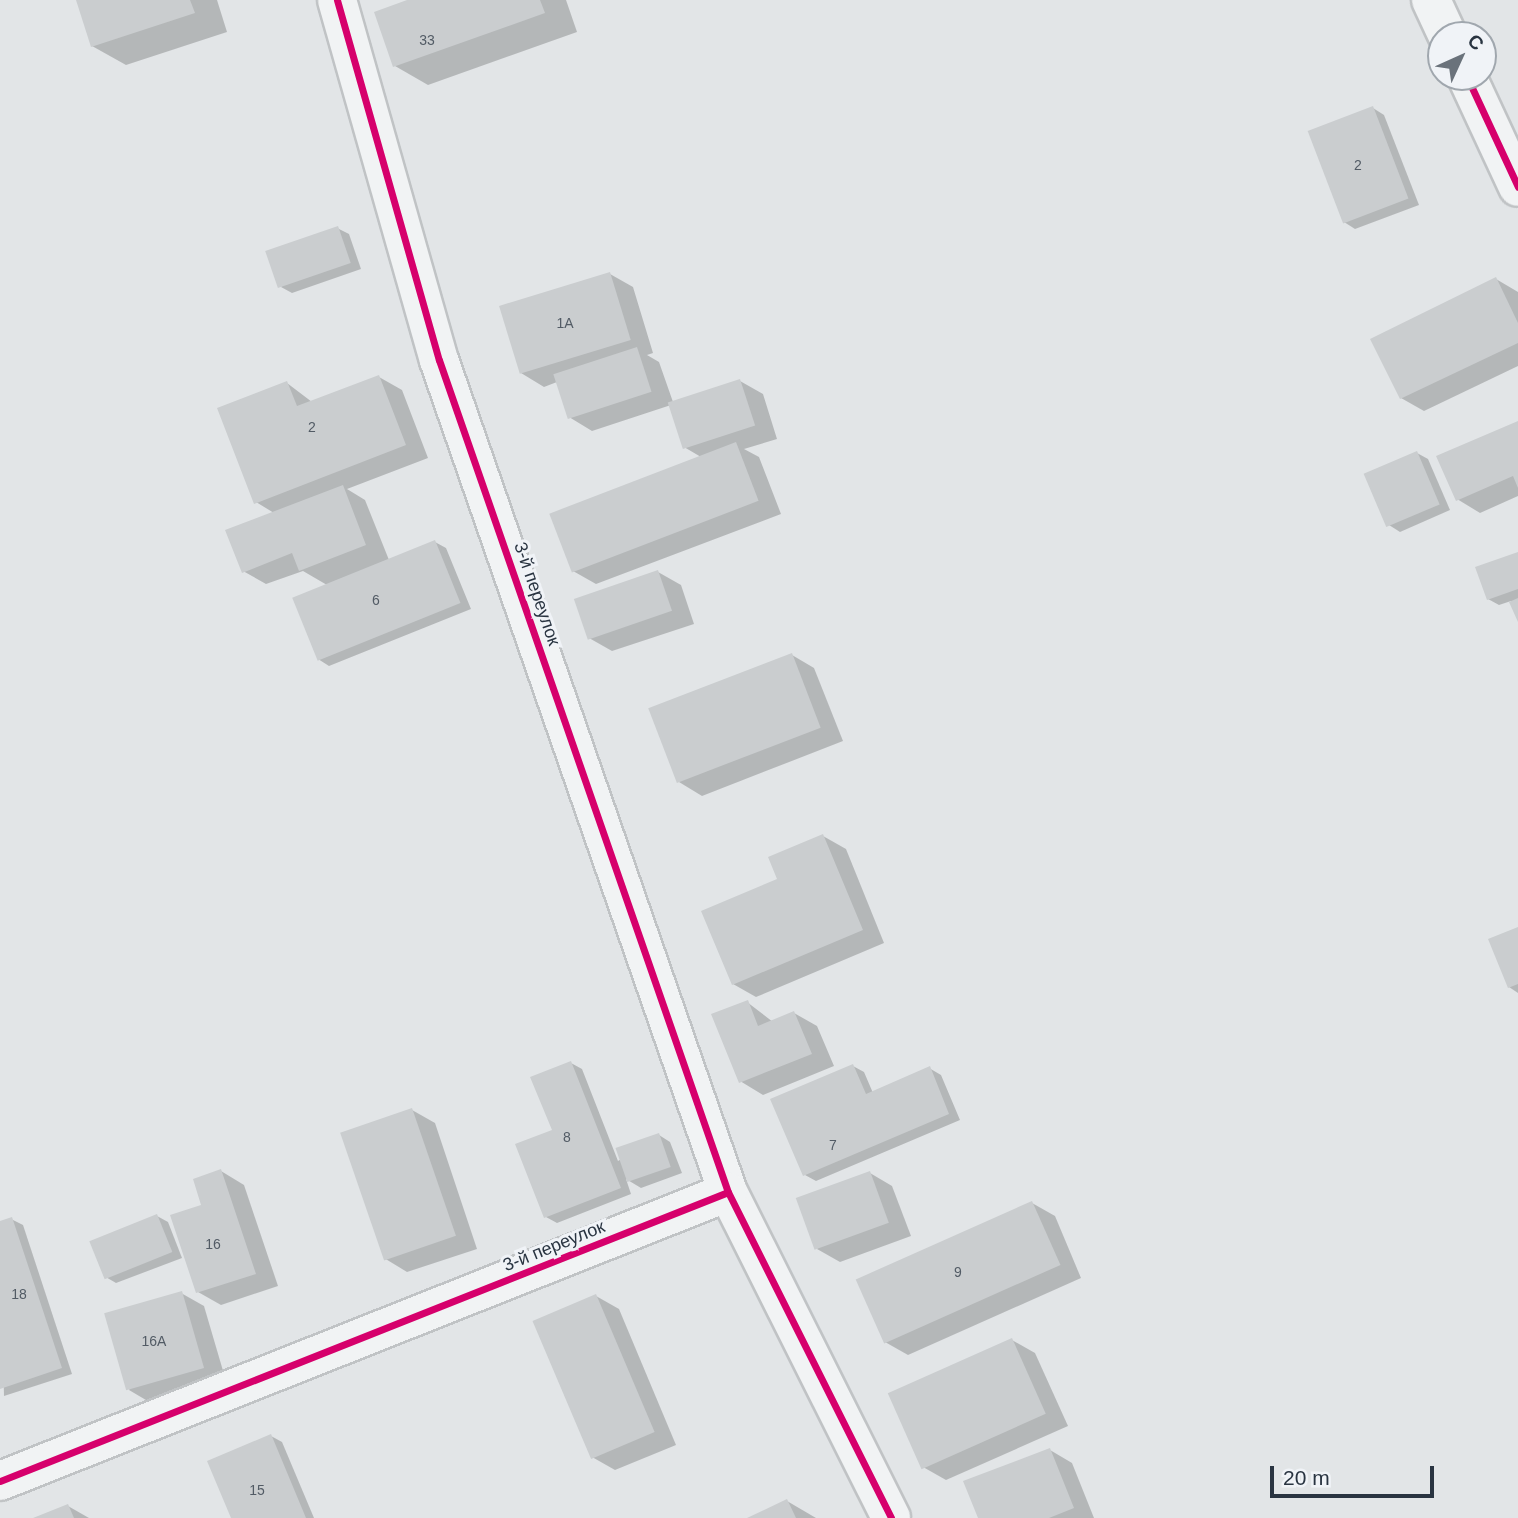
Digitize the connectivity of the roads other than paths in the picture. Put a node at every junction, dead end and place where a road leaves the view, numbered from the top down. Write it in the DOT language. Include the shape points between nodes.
graph roads {
  1 [pos="337,0"];
  2 [pos="1431,0"];
  3 [pos="1441,21"];
  4 [pos="1473,91"];
  5 [pos="1518,187"];
  6 [pos="728,1192"];
  7 [pos="0,1481"];
  8 [pos="891,1518"];
  1 -- 6 [label="street, 3-й переулок" via="439,360"];
  2 -- 3 [label="street"];
  4 -- 5 [label="street"];
  6 -- 7 [label="street, 3-й переулок"];
  6 -- 8 [label="street, 3-й переулок"];
}
